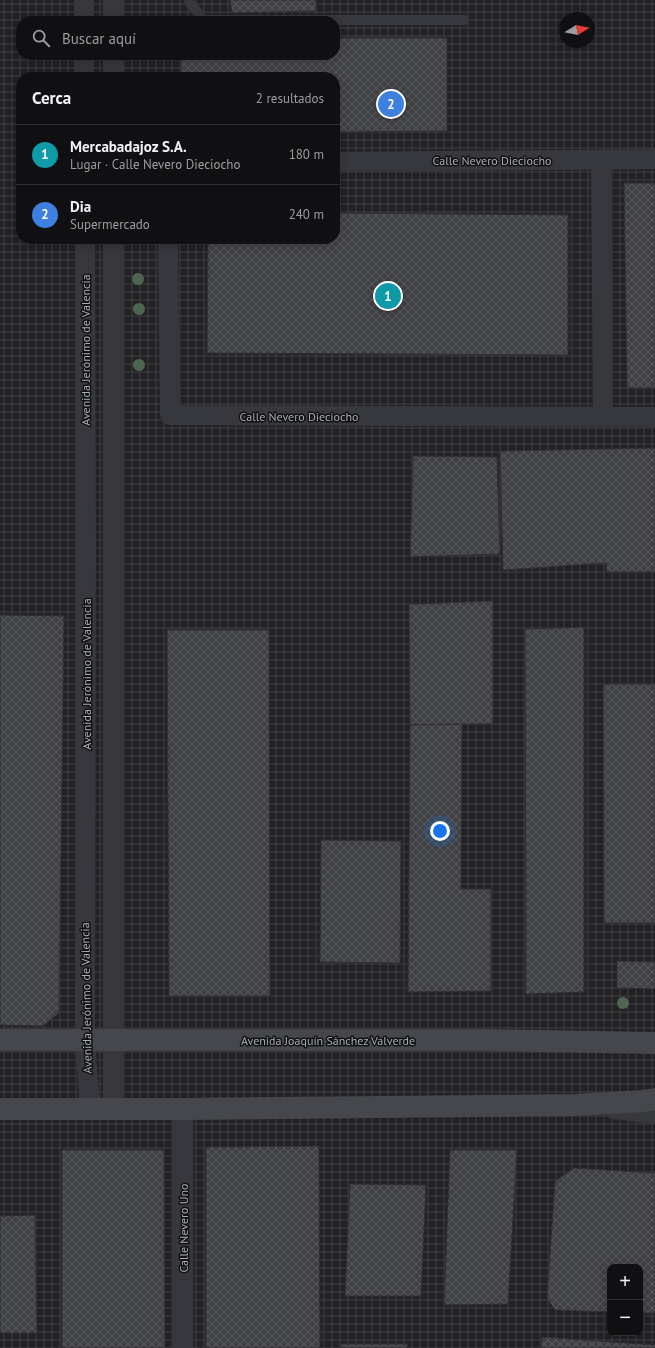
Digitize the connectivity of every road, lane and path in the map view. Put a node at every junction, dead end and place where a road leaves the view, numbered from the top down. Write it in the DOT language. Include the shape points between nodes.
graph roads {
  1 [pos="84,0"];
  2 [pos="113,0"];
  3 [pos="189,0"];
  4 [pos="84,16"];
  5 [pos="113,16"];
  6 [pos="201,16"];
  7 [pos="340,20"];
  8 [pos="464,20"];
  9 [pos="84,60"];
  10 [pos="113,60"];
  11 [pos="84,72"];
  12 [pos="113,72"];
  13 [pos="655,159"];
  14 [pos="601,160"];
  15 [pos="340,162"];
  16 [pos="85,244"];
  17 [pos="113,244"];
  18 [pos="168,244"];
  19 [pos="603,417"];
  20 [pos="655,417"];
  21 [pos="85,1039"];
  22 [pos="0,1040"];
  23 [pos="113,1040"];
  24 [pos="655,1043"];
  25 [pos="655,1099"];
  26 [pos="576,1105"];
  27 [pos="0,1108"];
  28 [pos="90,1108"];
  29 [pos="113,1108"];
  30 [pos="184,1109"];
  31 [pos="655,1114"];
  32 [pos="183,1348"];
  1 -- 4 [label="street"];
  2 -- 5 [label="street"];
  3 -- 6 [label="lane"];
  7 -- 8 [label="lane"];
  9 -- 11 [label="street"];
  10 -- 12 [label="street"];
  13 -- 14 [label="street, Calle Nevero Dieciocho"];
  14 -- 15 [label="street, Calle Nevero Dieciocho"];
  14 -- 19 [label="street"];
  16 -- 21 [label="street, Avenida Jerónimo de Valencia"];
  17 -- 23 [label="street"];
  18 -- 19 [label="street, Calle Nevero Dieciocho" via="170,415"];
  19 -- 20 [label="street, Calle Nevero Dieciocho"];
  21 -- 22 [label="main road, Avenida Joaquín Sánchez Valverde"];
  21 -- 23 [label="main road, Avenida Joaquín Sánchez Valverde"];
  21 -- 28 [label="street, Avenida Jerónimo de Valencia"];
  23 -- 24 [label="main road, Avenida Joaquín Sánchez Valverde" via="479,1040"];
  23 -- 29 [label="street"];
  25 -- 26 [label="main road"];
  26 -- 30 [label="main road"];
  26 -- 31 [label="street"];
  27 -- 28 [label="main road"];
  28 -- 29 [label="main road"];
  29 -- 30 [label="main road"];
  30 -- 32 [label="street, Calle Nevero Uno"];
}
